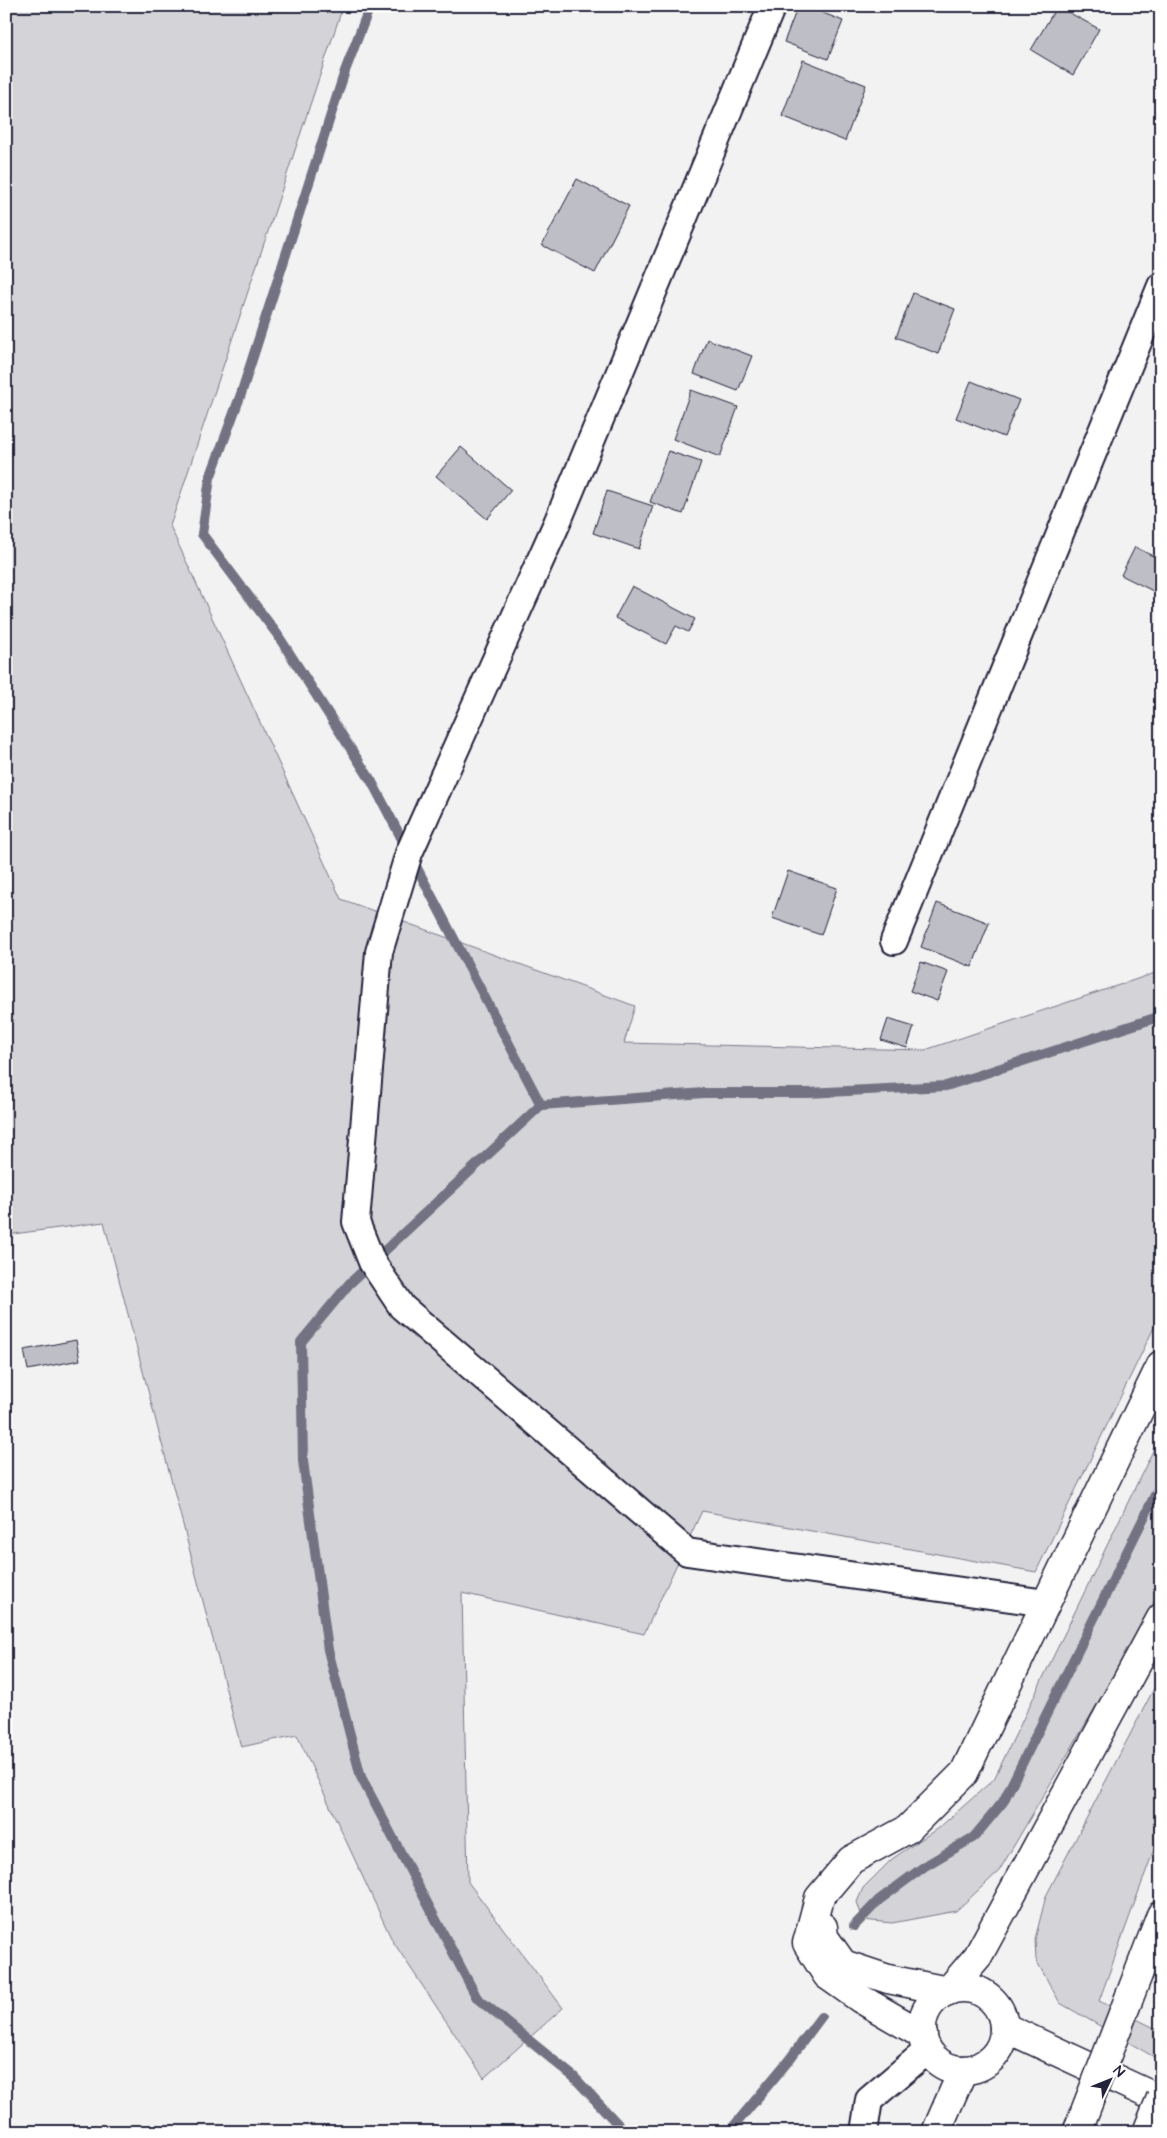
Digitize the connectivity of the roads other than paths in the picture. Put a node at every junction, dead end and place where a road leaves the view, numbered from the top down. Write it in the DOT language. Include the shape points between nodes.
graph roads {
  1 [pos="772,6"];
  2 [pos="1161,286"];
  3 [pos="894,941"];
  4 [pos="1161,1365"];
  5 [pos="1046,1603"];
  6 [pos="1161,1618"];
  7 [pos="819,1898"];
  8 [pos="1161,1915"];
  9 [pos="948,1990"];
  10 [pos="1004,2026"];
  11 [pos="926,2042"];
  12 [pos="963,2070"];
  13 [pos="1161,2099"];
  14 [pos="864,2132"];
  15 [pos="936,2132"];
  16 [pos="1077,2132"];
  17 [pos="1147,2132"];
  1 -- 5 [label="street" via="557,524 409,853 379,952 356,1222 372,1262 402,1307 687,1552"];
  2 -- 3 [label="street"];
  4 -- 5 [label="main road"];
  5 -- 7 [label="main road" via="964,1773 908,1829 851,1860"];
  6 -- 9 [label="main road" via="978,1956"];
  7 -- 9 [label="main road" via="824,1937 844,1964 888,1979"];
  7 -- 11 [label="main road" via="808,1943 827,1975"];
  8 -- 16 [label="main road, bridge"];
  9 -- 10 [label="main road" via="977,1990 990,1997 1000,2010"];
  9 -- 11 [label="main road" via="927,2010 922,2023"];
  10 -- 12 [label="main road" via="1003,2040 988,2062"];
  10 -- 13 [label="main road"];
  11 -- 12 [label="main road" via="937,2061"];
  11 -- 14 [label="street" via="870,2100"];
  12 -- 15 [label="main road"];
  13 -- 17 [label="main road, bridge"];
}
